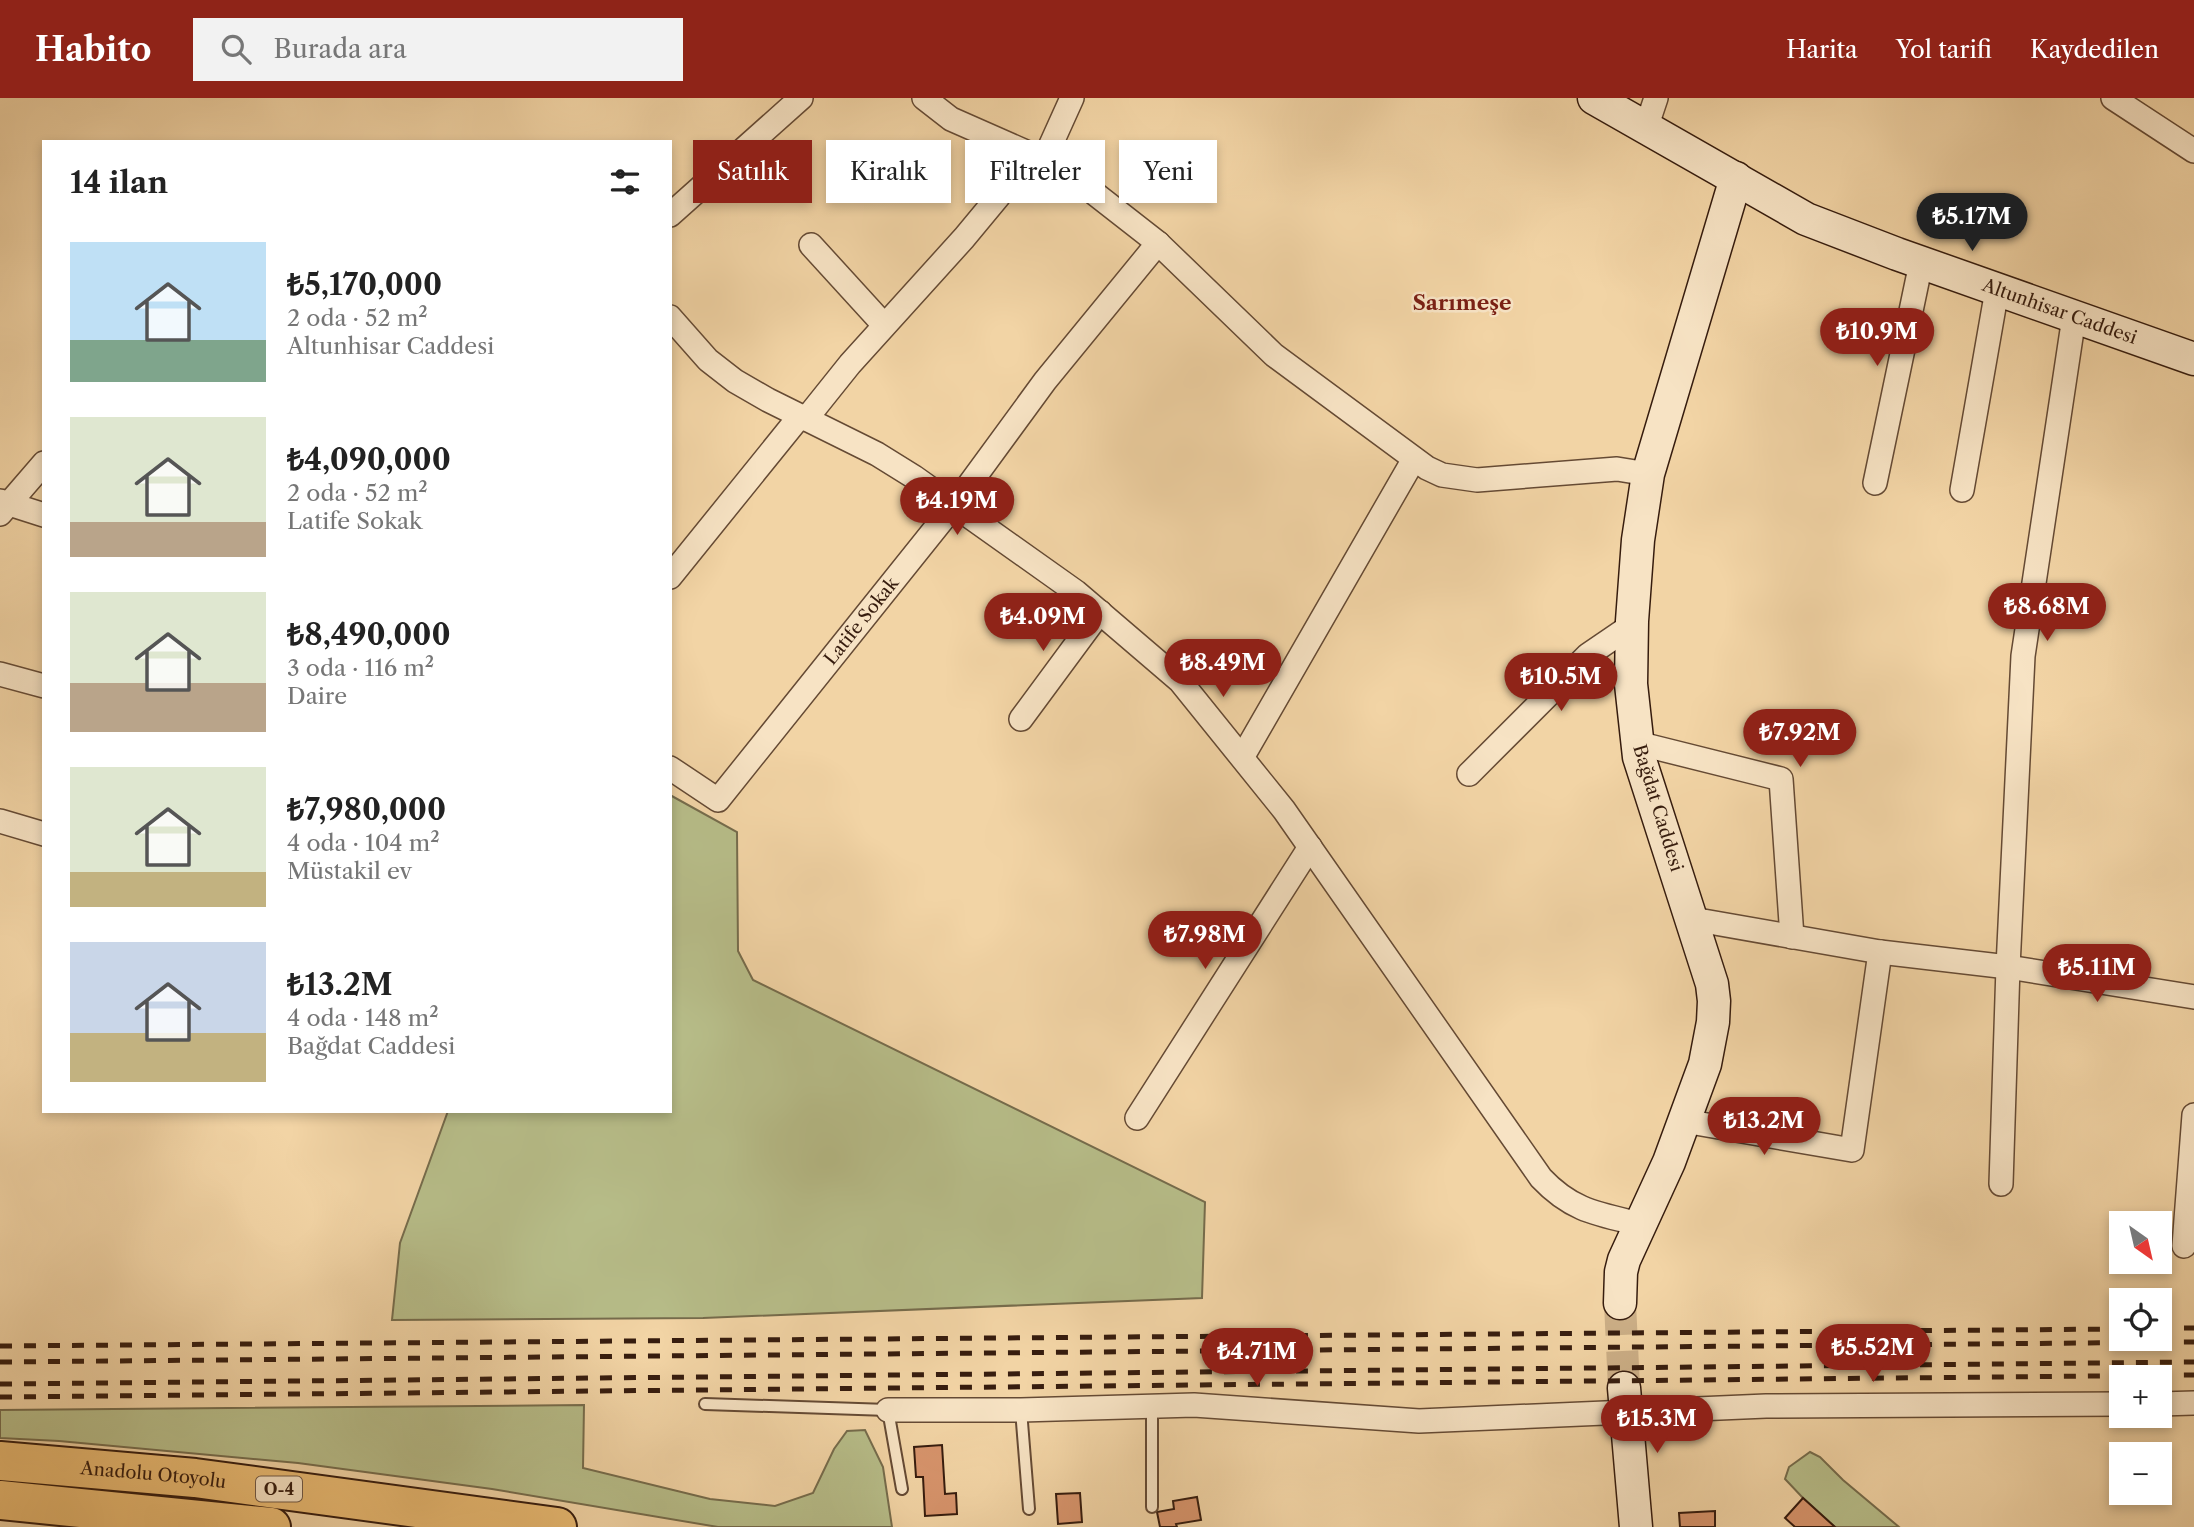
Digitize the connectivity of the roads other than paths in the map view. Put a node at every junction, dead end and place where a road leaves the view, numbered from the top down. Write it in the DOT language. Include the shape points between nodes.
graph roads {
  1 [pos="801,98"];
  2 [pos="924,98"];
  3 [pos="1072,98"];
  4 [pos="1594,98"];
  5 [pos="1656,98"];
  6 [pos="2113,98"];
  7 [pos="1646,128"];
  8 [pos="1000,140"];
  9 [pos="1045,140"];
  10 [pos="2194,151"];
  11 [pos="1736,177"];
  12 [pos="1105,202"];
  13 [pos="993,203"];
  14 [pos="672,213"];
  15 [pos="1157,243"];
  16 [pos="811,245"];
  17 [pos="1921,262"];
  18 [pos="1997,289"];
  19 [pos="2074,317"];
  20 [pos="672,319"];
  21 [pos="884,325"];
  22 [pos="2194,359"];
  23 [pos="803,418"];
  24 [pos="1414,459"];
  25 [pos="42,465"];
  26 [pos="1648,474"];
  27 [pos="1875,483"];
  28 [pos="1962,490"];
  29 [pos="955,504"];
  30 [pos="2,507"];
  31 [pos="42,515"];
  32 [pos="672,576"];
  33 [pos="1100,612"];
  34 [pos="1632,625"];
  35 [pos="0,674"];
  36 [pos="42,685"];
  37 [pos="1021,719"];
  38 [pos="1637,743"];
  39 [pos="1243,756"];
  40 [pos="672,769"];
  41 [pos="1469,774"];
  42 [pos="0,821"];
  43 [pos="42,833"];
  44 [pos="1310,847"];
  45 [pos="1692,919"];
  46 [pos="1792,937"];
  47 [pos="1880,952"];
  48 [pos="2008,967"];
  49 [pos="2194,997"];
  50 [pos="2194,1115"];
  51 [pos="1137,1118"];
  52 [pos="1684,1121"];
  53 [pos="2001,1184"];
  54 [pos="1640,1224"];
  55 [pos="2184,1246"];
  56 [pos="1620,1303"];
  57 [pos="1626,1400"];
  58 [pos="2194,1403"];
  59 [pos="705,1404"];
  60 [pos="2109,1404"];
  61 [pos="2172,1404"];
  62 [pos="1152,1405"];
  63 [pos="888,1410"];
  64 [pos="1021,1410"];
  65 [pos="0,1461"];
  66 [pos="902,1489"];
  67 [pos="0,1500"];
  68 [pos="1152,1507"];
  69 [pos="1030,1509"];
  70 [pos="271,1527"];
  71 [pos="557,1527"];
  72 [pos="1636,1527"];
  1 -- 14 [label="street"];
  2 -- 8 [label="street" via="951,118"];
  3 -- 9 [label="street"];
  4 -- 7 [label="street, Altunhisar Caddesi"];
  5 -- 7 [label="street"];
  6 -- 10 [label="street"];
  7 -- 11 [label="street, Altunhisar Caddesi"];
  11 -- 17 [label="street, Altunhisar Caddesi" via="1806,219"];
  11 -- 26 [label="street, Bağdat Caddesi"];
  12 -- 15 [label="street"];
  13 -- 21 [label="street"];
  15 -- 24 [label="street" via="1273,355"];
  15 -- 29 [label="street, Latife Sokak"];
  16 -- 21 [label="street"];
  17 -- 18 [label="street, Altunhisar Caddesi"];
  17 -- 27 [label="street"];
  18 -- 19 [label="street, Altunhisar Caddesi"];
  18 -- 28 [label="street"];
  19 -- 22 [label="street, Altunhisar Caddesi"];
  19 -- 48 [label="street" via="2023,656"];
  20 -- 23 [label="street" via="720,370"];
  21 -- 23 [label="street"];
  23 -- 29 [label="street" via="877,454"];
  23 -- 32 [label="street"];
  24 -- 26 [label="street" via="1442,475 1477,481 1617,468"];
  24 -- 39 [label="street"];
  25 -- 30 [label="street"];
  26 -- 34 [label="street, Bağdat Caddesi"];
  29 -- 33 [label="street"];
  29 -- 40 [label="street, Latife Sokak" via="718,800"];
  30 -- 31 [label="street"];
  33 -- 37 [label="street"];
  33 -- 39 [label="street" via="1180,681"];
  34 -- 38 [label="street, Bağdat Caddesi"];
  34 -- 41 [label="street" via="1588,655"];
  35 -- 36 [label="street"];
  38 -- 45 [label="street, Bağdat Caddesi"];
  38 -- 46 [label="street" via="1780,779"];
  39 -- 44 [label="street"];
  42 -- 43 [label="street"];
  44 -- 51 [label="street"];
  44 -- 54 [label="street" via="1541,1178 1576,1207"];
  45 -- 46 [label="street"];
  45 -- 52 [label="street, Bağdat Caddesi" via="1714,1002 1709,1046"];
  46 -- 47 [label="street"];
  47 -- 48 [label="street"];
  47 -- 52 [label="street" via="1852,1150"];
  48 -- 49 [label="street"];
  48 -- 53 [label="street"];
  50 -- 55 [label="street"];
  52 -- 54 [label="street, Bağdat Caddesi"];
  54 -- 56 [label="street, Bağdat Caddesi" via="1624,1260"];
  57 -- 60 [label="street" via="1766,1406"];
  57 -- 62 [label="street" via="1419,1421"];
  57 -- 72 [label="street"];
  58 -- 61 [label="street"];
  59 -- 63 [label="lane"];
  62 -- 64 [label="street"];
  62 -- 68 [label="lane"];
  63 -- 64 [label="street"];
  63 -- 66 [label="lane"];
  64 -- 69 [label="lane"];
  65 -- 71 [label="highway, Anadolu Otoyolu / O-4" via="195,1478"];
  67 -- 70 [label="highway, O-4"];
}
